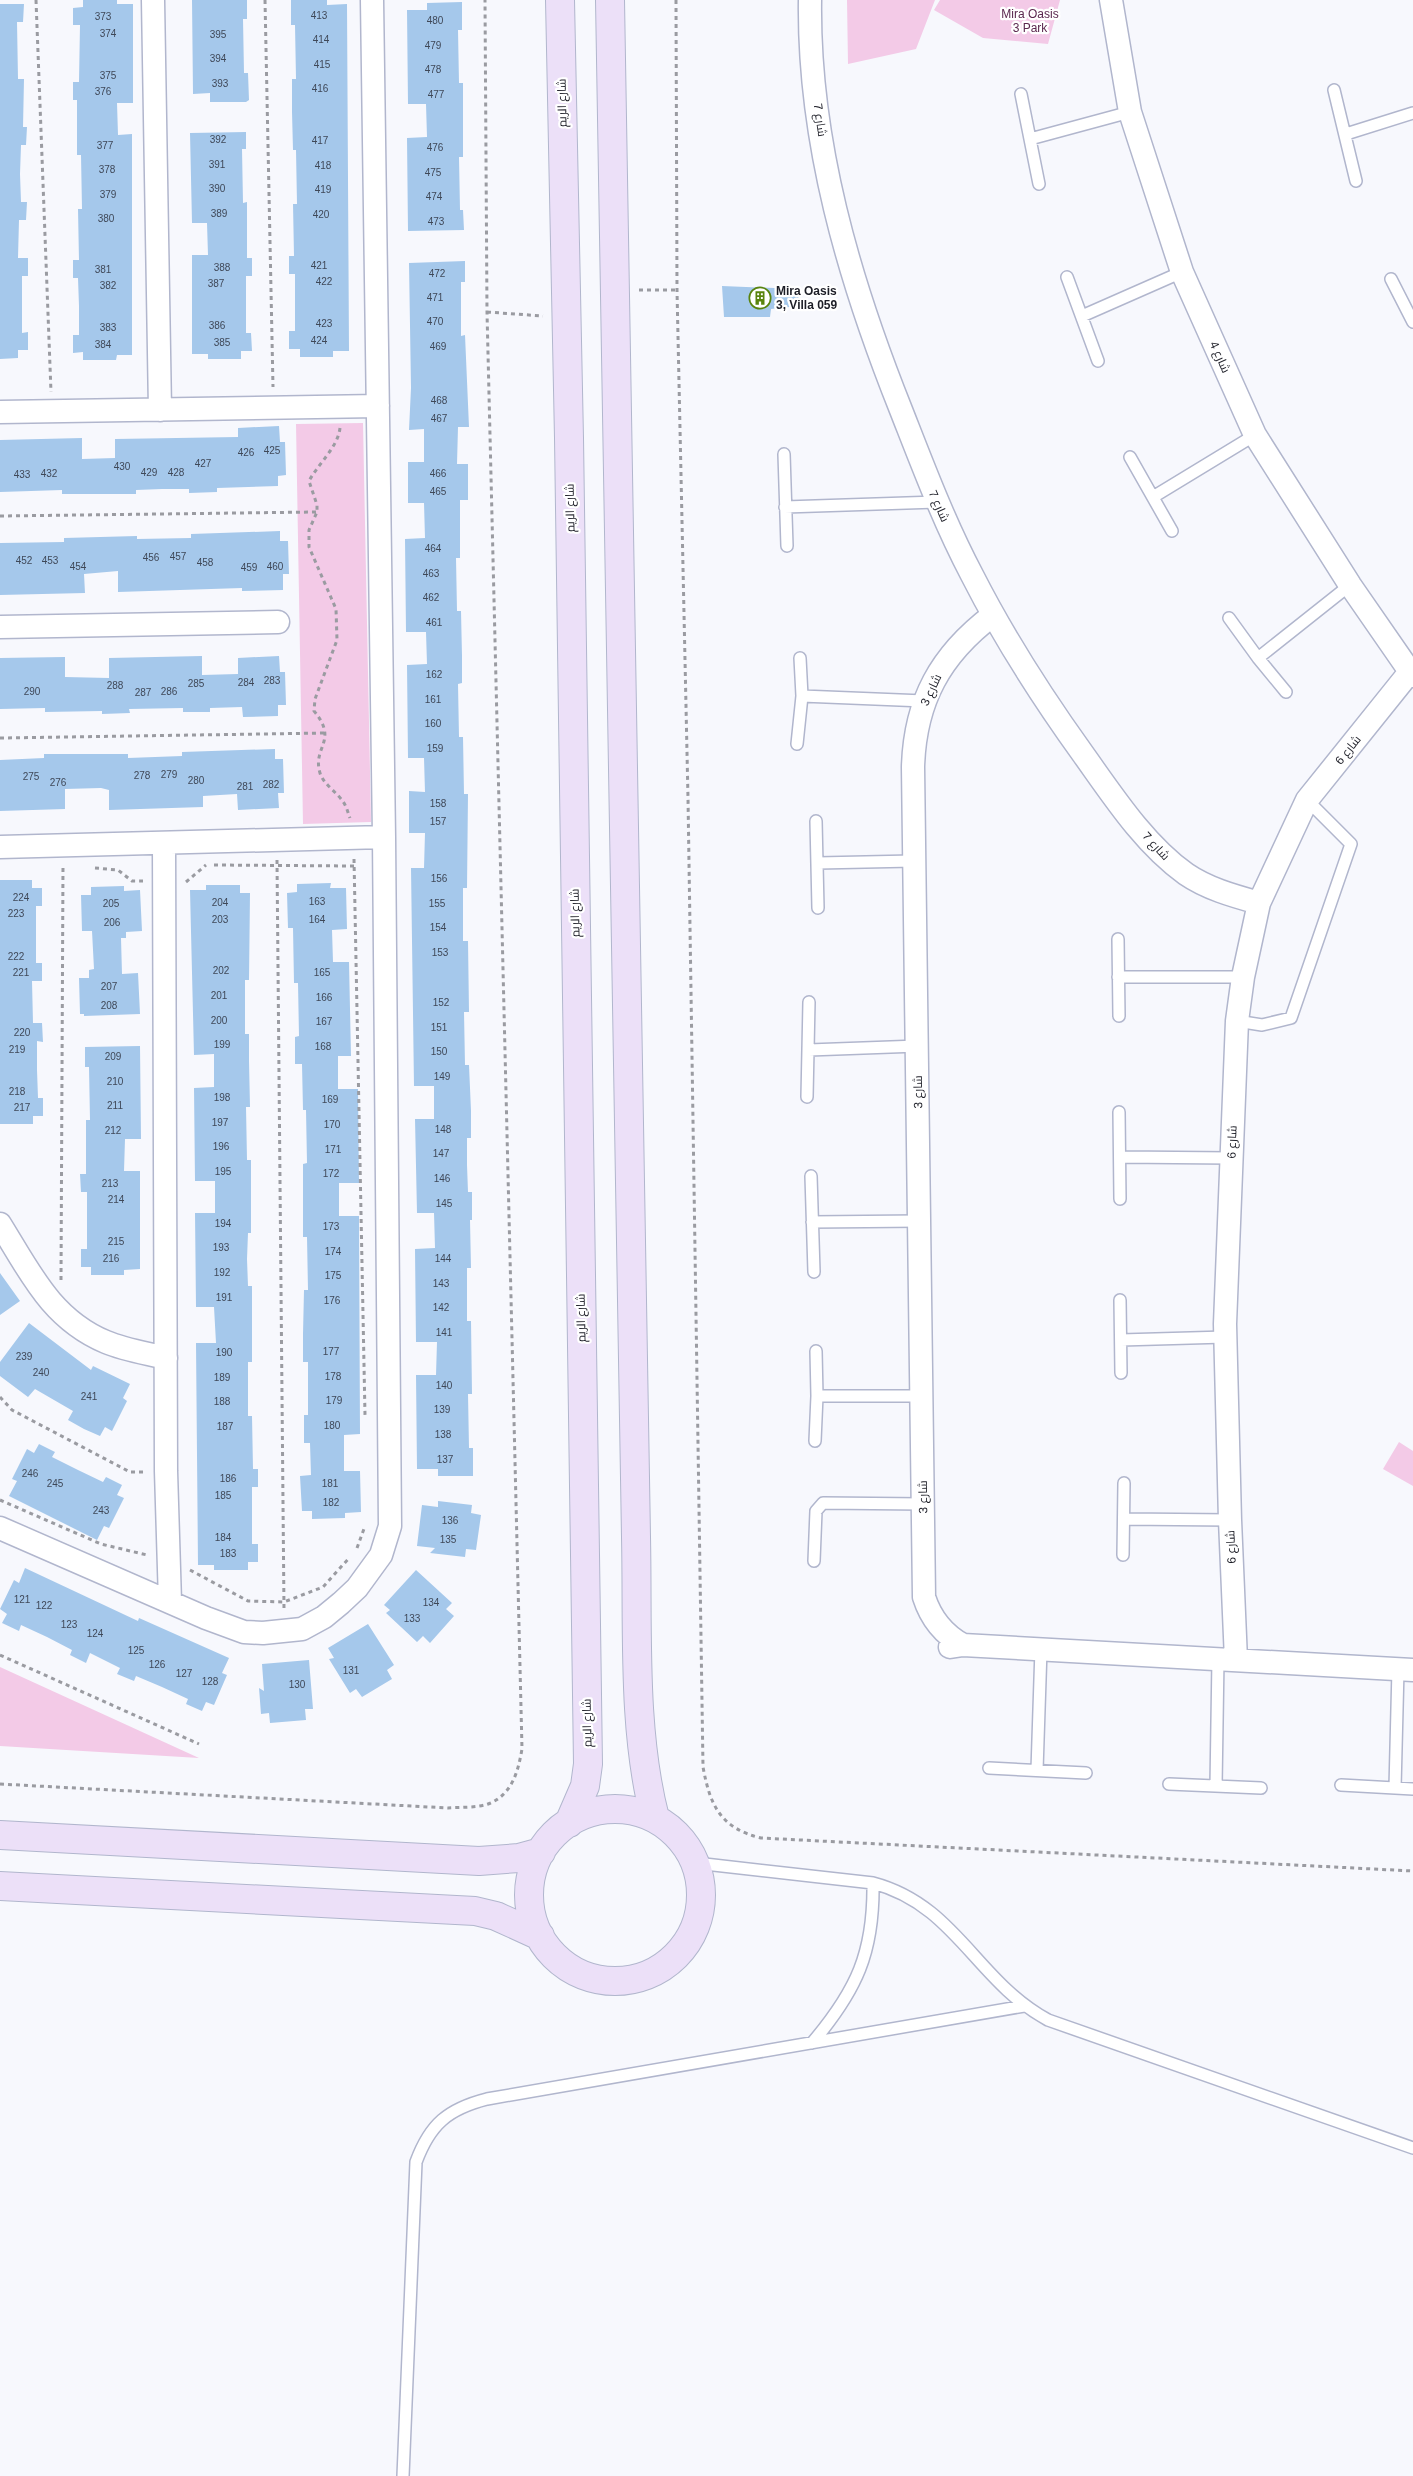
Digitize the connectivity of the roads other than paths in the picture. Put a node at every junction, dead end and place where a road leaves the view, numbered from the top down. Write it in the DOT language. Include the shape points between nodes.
graph roads {
  1 [pos="153,0"];
  2 [pos="372,0"];
  3 [pos="560,0"];
  4 [pos="610,0"];
  5 [pos="810,0"];
  6 [pos="1111,0"];
  7 [pos="1334,90"];
  8 [pos="1021,94"];
  9 [pos="1130,112"];
  10 [pos="1413,113"];
  11 [pos="1346,134"];
  12 [pos="1030,139"];
  13 [pos="1356,181"];
  14 [pos="1039,184"];
  15 [pos="1182,272"];
  16 [pos="1066,277"];
  17 [pos="1391,279"];
  18 [pos="1082,316"];
  19 [pos="1412,317"];
  20 [pos="1098,361"];
  21 [pos="378,406"];
  22 [pos="160,410"];
  23 [pos="0,412"];
  24 [pos="1255,435"];
  25 [pos="784,454"];
  26 [pos="1130,457"];
  27 [pos="1152,496"];
  28 [pos="937,502"];
  29 [pos="786,507"];
  30 [pos="1172,531"];
  31 [pos="787,546"];
  32 [pos="1350,585"];
  33 [pos="994,615"];
  34 [pos="1229,618"];
  35 [pos="278,622"];
  36 [pos="0,627"];
  37 [pos="800,658"];
  38 [pos="1258,658"];
  39 [pos="1411,675"];
  40 [pos="1286,692"];
  41 [pos="802,696"];
  42 [pos="924,701"];
  43 [pos="797,744"];
  44 [pos="1307,800"];
  45 [pos="816,821"];
  46 [pos="384,837"];
  47 [pos="164,843"];
  48 [pos="0,847"];
  49 [pos="913,861"];
  50 [pos="818,863"];
  51 [pos="1259,903"];
  52 [pos="818,908"];
  53 [pos="1118,939"];
  54 [pos="1118,977"];
  55 [pos="1243,977"];
  56 [pos="809,1002"];
  57 [pos="1118,1016"];
  58 [pos="1236,1021"];
  59 [pos="918,1046"];
  60 [pos="809,1050"];
  61 [pos="807,1098"];
  62 [pos="1119,1112"];
  63 [pos="1120,1157"];
  64 [pos="1232,1158"];
  65 [pos="812,1176"];
  66 [pos="1120,1199"];
  67 [pos="920,1221"];
  68 [pos="812,1222"];
  69 [pos="0,1224"];
  70 [pos="814,1272"];
  71 [pos="1120,1300"];
  72 [pos="1225,1337"];
  73 [pos="1121,1340"];
  74 [pos="816,1351"];
  75 [pos="166,1358"];
  76 [pos="1121,1373"];
  77 [pos="817,1396"];
  78 [pos="922,1396"];
  79 [pos="815,1440"];
  80 [pos="1124,1482"];
  81 [pos="923,1504"];
  82 [pos="1124,1520"];
  83 [pos="1230,1520"];
  84 [pos="0,1528"];
  85 [pos="1123,1555"];
  86 [pos="814,1561"];
  87 [pos="170,1602"];
  88 [pos="1041,1649"];
  89 [pos="1227,1660"];
  90 [pos="1406,1670"];
  91 [pos="989,1768"];
  92 [pos="1037,1770"];
  93 [pos="1086,1773"];
  94 [pos="1169,1784"];
  95 [pos="1341,1785"];
  96 [pos="1216,1786"];
  97 [pos="1260,1788"];
  98 [pos="1395,1788"];
  99 [pos="1413,1789"];
  100 [pos="655,1818"];
  101 [pos="568,1823"];
  102 [pos="0,1835"];
  103 [pos="540,1852"];
  104 [pos="696,1864"];
  105 [pos="873,1883"];
  106 [pos="0,1886"];
  107 [pos="540,1936"];
  108 [pos="1024,2006"];
  109 [pos="812,2043"];
  110 [pos="1413,2148"];
  111 [pos="403,2476"];
  1 -- 22 [label="street"];
  2 -- 21 [label="street"];
  3 -- 101 [label="street, شارع الريم" via="588,1764 585,1786"];
  4 -- 100 [label="street" via="638,1615 642,1749"];
  5 -- 28 [label="street, شارع 7" via="819,119 838,223 867,322"];
  6 -- 9 [label="street, شارع 4"];
  7 -- 11 [label="lane"];
  8 -- 12 [label="lane"];
  9 -- 12 [label="lane"];
  9 -- 15 [label="street, شارع 4"];
  10 -- 11 [label="lane"];
  11 -- 13 [label="lane"];
  12 -- 14 [label="lane"];
  15 -- 18 [label="lane"];
  15 -- 24 [label="street, شارع 4"];
  16 -- 18 [label="lane"];
  17 -- 19 [label="lane"];
  18 -- 20 [label="lane"];
  21 -- 22 [label="street"];
  21 -- 46 [label="street"];
  22 -- 23 [label="street"];
  24 -- 27 [label="lane"];
  24 -- 32 [label="street, شارع 4"];
  25 -- 29 [label="lane"];
  26 -- 27 [label="lane"];
  27 -- 30 [label="lane"];
  28 -- 29 [label="lane"];
  28 -- 33 [label="street, شارع 7"];
  29 -- 31 [label="lane"];
  32 -- 38 [label="lane"];
  32 -- 39 [label="street, شارع 4"];
  33 -- 42 [label="street, شارع 3" via="954,650"];
  33 -- 51 [label="street, شارع 7" via="1057,717 1154,847 1188,876 1209,887"];
  34 -- 38 [label="lane"];
  35 -- 36 [label="street"];
  37 -- 41 [label="lane"];
  38 -- 40 [label="lane"];
  39 -- 44 [label="street, شارع 6"];
  41 -- 42 [label="lane"];
  41 -- 43 [label="lane"];
  42 -- 49 [label="street, شارع 3" via="913,745"];
  44 -- 51 [label="street, شارع 6"];
  44 -- 58 [label="lane" via="1351,844 1291,1018 1262,1025"];
  45 -- 50 [label="lane"];
  46 -- 47 [label="street"];
  46 -- 87 [label="street" via="390,1526 381,1555 346,1598 302,1629 263,1634 244,1632"];
  47 -- 48 [label="street"];
  47 -- 75 [label="street"];
  49 -- 50 [label="lane"];
  49 -- 59 [label="street, شارع 3"];
  50 -- 52 [label="lane"];
  51 -- 55 [label="street, شارع 6"];
  53 -- 54 [label="lane"];
  54 -- 55 [label="lane"];
  54 -- 57 [label="lane"];
  55 -- 58 [label="street, شارع 6"];
  56 -- 60 [label="lane"];
  58 -- 64 [label="street, شارع 6"];
  59 -- 60 [label="lane"];
  59 -- 67 [label="street, شارع 3"];
  60 -- 61 [label="lane"];
  62 -- 63 [label="lane"];
  63 -- 64 [label="lane"];
  63 -- 66 [label="lane"];
  64 -- 72 [label="street, شارع 6"];
  65 -- 68 [label="lane"];
  67 -- 68 [label="lane"];
  67 -- 78 [label="street, شارع 3"];
  68 -- 70 [label="lane"];
  69 -- 75 [label="street" via="46,1298 61,1314 107,1342"];
  71 -- 73 [label="lane"];
  72 -- 73 [label="lane"];
  72 -- 83 [label="street, شارع 6"];
  73 -- 76 [label="lane"];
  74 -- 77 [label="lane"];
  75 -- 87 [label="street"];
  77 -- 78 [label="lane"];
  77 -- 79 [label="lane"];
  78 -- 81 [label="street, شارع 3"];
  80 -- 82 [label="lane"];
  81 -- 86 [label="lane" via="823,1504 816,1511"];
  81 -- 88 [label="street, شارع 3" via="924,1596 927,1607 945,1634 963,1645"];
  82 -- 83 [label="lane"];
  82 -- 85 [label="lane"];
  83 -- 89 [label="street, شارع 6"];
  84 -- 87 [label="street"];
  88 -- 89 [label="street"];
  88 -- 92 [label="lane"];
  89 -- 90 [label="street"];
  89 -- 96 [label="lane"];
  90 -- 98 [label="lane"];
  91 -- 92 [label="lane"];
  92 -- 93 [label="lane"];
  94 -- 96 [label="lane"];
  95 -- 98 [label="lane"];
  96 -- 97 [label="lane"];
  98 -- 99 [label="lane"];
  100 -- 101 [label="street" via="634,1810 611,1809 589,1813"];
  100 -- 104 [label="street" via="678,1835"];
  101 -- 103 [label="street"];
  102 -- 103 [label="street" via="479,1861 519,1858"];
  103 -- 107 [label="street" via="532,1871 529,1893 531,1916"];
  104 -- 105 [label="lane"];
  104 -- 107 [label="street" via="701,1886 699,1915 688,1941 668,1962 643,1976 615,1981 587,1976 562,1963"];
  105 -- 108 [label="lane" via="909,1896 932,1912 998,1984"];
  105 -- 109 [label="lane" via="870,1941 861,1969 848,1996"];
  106 -- 107 [label="street" via="474,1912 496,1916"];
  108 -- 109 [label="lane"];
  108 -- 110 [label="lane" via="1048,2020"];
  109 -- 111 [label="lane" via="487,2099 450,2113 434,2126 423,2143 413,2182"];
}
